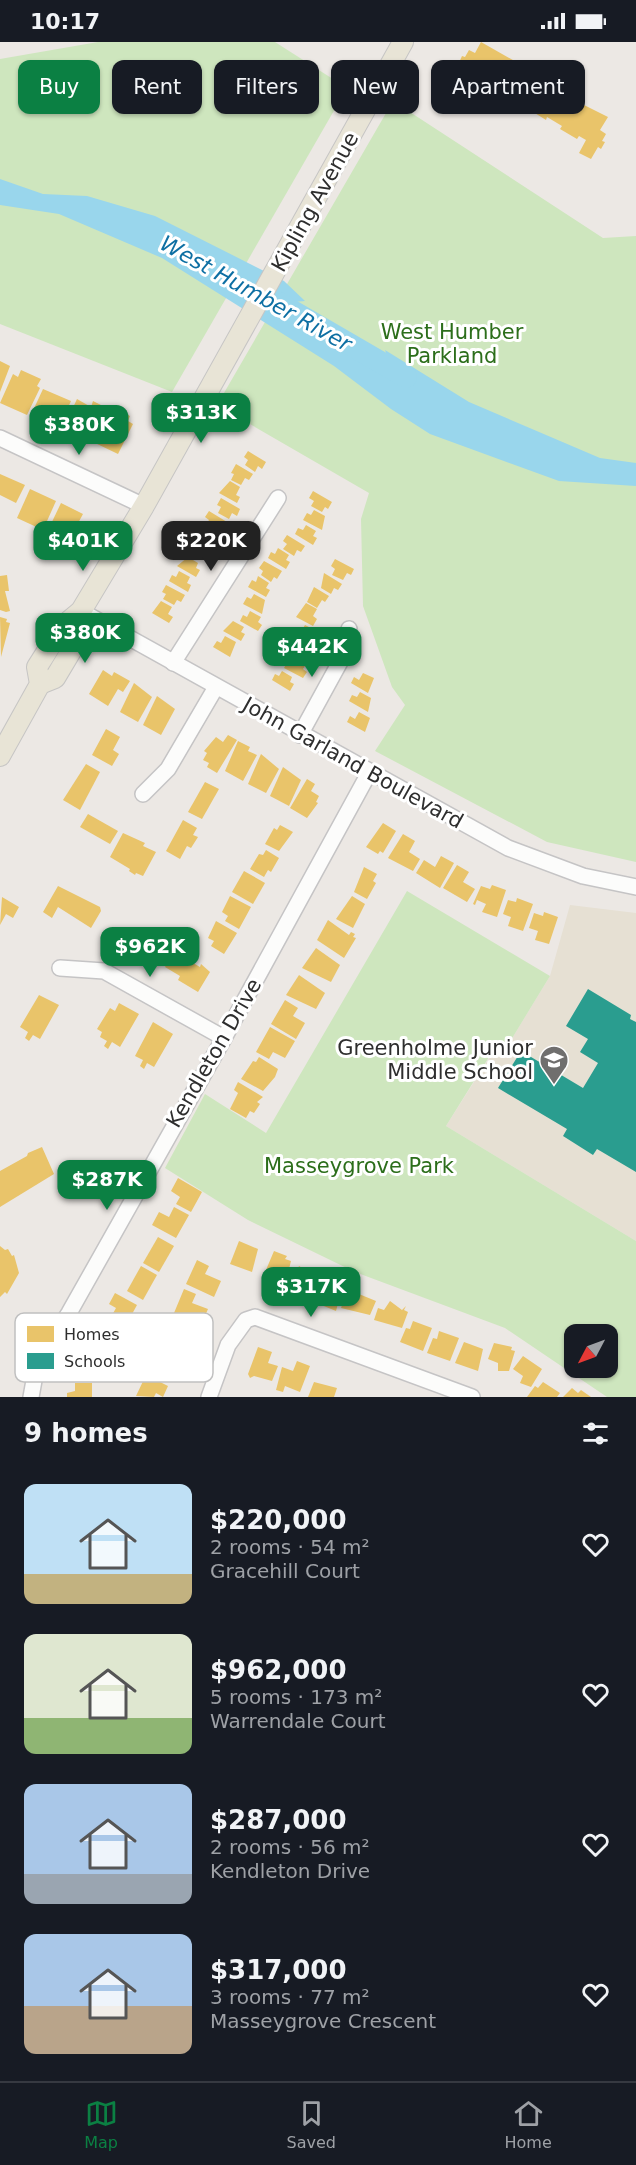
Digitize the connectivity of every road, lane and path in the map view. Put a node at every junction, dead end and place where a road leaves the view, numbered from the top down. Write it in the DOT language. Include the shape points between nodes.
graph roads {
  1 [pos="404,42"];
  2 [pos="0,438"];
  3 [pos="278,498"];
  4 [pos="144,506"];
  5 [pos="81,611"];
  6 [pos="349,629"];
  7 [pos="173,663"];
  8 [pos="216,687"];
  9 [pos="300,735"];
  10 [pos="0,756"];
  11 [pos="369,773"];
  12 [pos="143,794"];
  13 [pos="636,887"];
  14 [pos="60,968"];
  15 [pos="224,1038"];
  16 [pos="68,1313"];
  17 [pos="34,1382"];
  18 [pos="31,1397"];
  19 [pos="209,1397"];
  20 [pos="472,1397"];
  1 -- 4 [label="main road, Kipling Avenue"];
  2 -- 4 [label="street"];
  3 -- 7 [label="street"];
  4 -- 5 [label="main road, Kipling Avenue"];
  5 -- 7 [label="street, John Garland Boulevard"];
  5 -- 10 [label="main road, Kipling Avenue" via="80,636 55,678 40,684"];
  6 -- 9 [label="street" via="346,651"];
  7 -- 8 [label="street, John Garland Boulevard"];
  8 -- 9 [label="street, John Garland Boulevard"];
  8 -- 12 [label="street" via="168,769"];
  9 -- 11 [label="street, John Garland Boulevard"];
  11 -- 13 [label="street, John Garland Boulevard" via="514,851 583,876"];
  11 -- 15 [label="street, Kendleton Drive"];
  14 -- 15 [label="street" via="104,971"];
  15 -- 16 [label="street, Kendleton Drive"];
  17 -- 18 [label="street, Kendleton Drive"];
  19 -- 20 [label="street" via="228,1345 246,1320 255,1317"];
}
